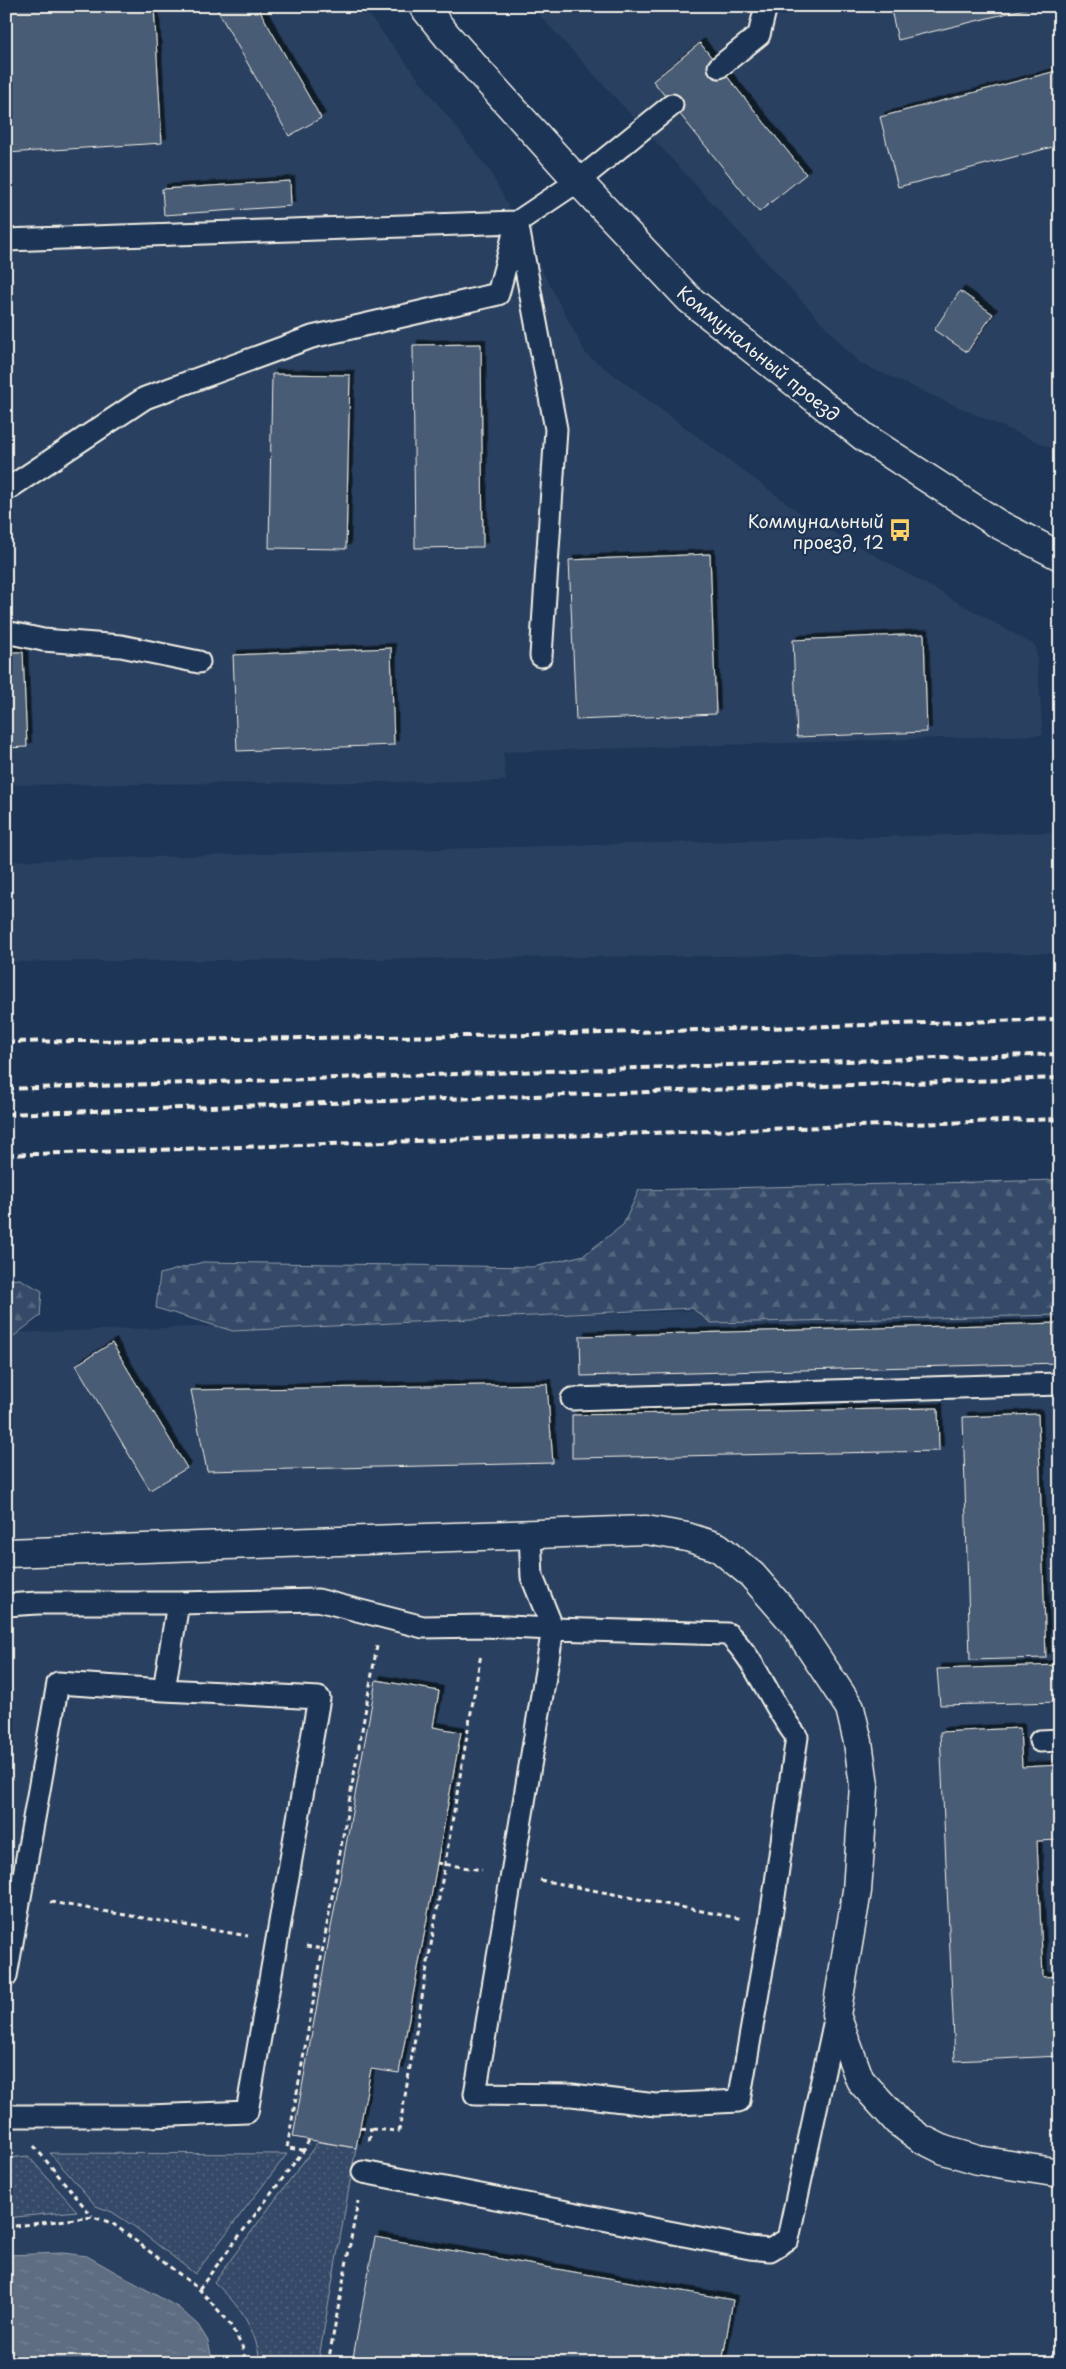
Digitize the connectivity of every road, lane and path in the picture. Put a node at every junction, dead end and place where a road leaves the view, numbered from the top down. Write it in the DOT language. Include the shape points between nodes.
graph roads {
  1 [pos="424,6"];
  2 [pos="766,6"];
  3 [pos="719,67"];
  4 [pos="672,105"];
  5 [pos="578,181"];
  6 [pos="517,222"];
  7 [pos="6,240"];
  8 [pos="6,490"];
  9 [pos="1060,556"];
  10 [pos="6,632"];
  11 [pos="541,656"];
  12 [pos="199,662"];
  13 [pos="1060,1384"];
  14 [pos="572,1399"];
  15 [pos="530,1535"];
  16 [pos="6,1553"];
  17 [pos="178,1603"];
  18 [pos="6,1605"];
  19 [pos="382,1616"];
  20 [pos="485,1626"];
  21 [pos="553,1629"];
  22 [pos="164,1690"];
  23 [pos="437,1863"];
  24 [pos="444,1864"];
  25 [pos="512,1875"];
  26 [pos="20,1897"];
  27 [pos="770,1924"];
  28 [pos="277,1941"];
  29 [pos="323,1948"];
  30 [pos="6,1976"];
  31 [pos="836,2015"];
  32 [pos="8,2116"];
  33 [pos="360,2128"];
  34 [pos="371,2129"];
  35 [pos="309,2140"];
  36 [pos="304,2150"];
  37 [pos="363,2172"];
  38 [pos="1060,2174"];
  39 [pos="93,2216"];
  40 [pos="6,2227"];
  41 [pos="199,2290"];
  42 [pos="246,2363"];
  43 [pos="328,2363"];
  1 -- 5 [label="street, Коммунальный проезд"];
  2 -- 3 [label="lane" via="758,35"];
  4 -- 5 [label="lane"];
  5 -- 6 [label="lane"];
  5 -- 9 [label="street, Коммунальный проезд" via="689,299 801,389 930,482 998,524"];
  6 -- 7 [label="lane"];
  6 -- 8 [label="lane" via="498,294 312,337 145,398"];
  6 -- 11 [label="lane" via="556,429"];
  10 -- 12 [label="lane" via="42,640 121,646"];
  13 -- 14 [label="lane"];
  15 -- 16 [label="street"];
  15 -- 21 [label="lane" via="532,1577"];
  15 -- 31 [label="street" via="646,1530 687,1536 718,1547 752,1575 792,1622 850,1708 864,1785 857,1891"];
  17 -- 18 [label="lane"];
  17 -- 19 [label="lane" via="318,1600"];
  17 -- 22 [label="lane"];
  19 -- 20 [label="lane" via="423,1627"];
  19 -- 29 [label="path"];
  20 -- 21 [label="lane"];
  20 -- 24 [label="path"];
  21 -- 25 [label="lane"];
  21 -- 27 [label="lane" via="728,1634 740,1646 782,1720 797,1737"];
  22 -- 26 [label="lane" via="58,1682"];
  22 -- 28 [label="lane" via="319,1698"];
  23 -- 24 [label="path"];
  24 -- 25 [label="path"];
  24 -- 34 [label="path" via="399,2131"];
  25 -- 27 [label="path"];
  25 -- 27 [label="lane" via="475,2094 572,2094 656,2105 739,2101"];
  26 -- 28 [label="path"];
  26 -- 30 [label="lane"];
  28 -- 29 [label="path"];
  28 -- 32 [label="lane" via="247,2112"];
  29 -- 36 [label="path" via="287,2148"];
  31 -- 37 [label="lane" via="788,2239 770,2250"];
  31 -- 38 [label="street" via="860,2080 898,2122 920,2138 944,2150 978,2160"];
  32 -- 39 [label="path"];
  33 -- 34 [label="path"];
  34 -- 37 [label="path"];
  35 -- 36 [label="path"];
  36 -- 41 [label="path"];
  37 -- 43 [label="path"];
  39 -- 40 [label="path"];
  39 -- 41 [label="path" via="112,2224"];
  41 -- 42 [label="path" via="228,2321 242,2346"];
}
